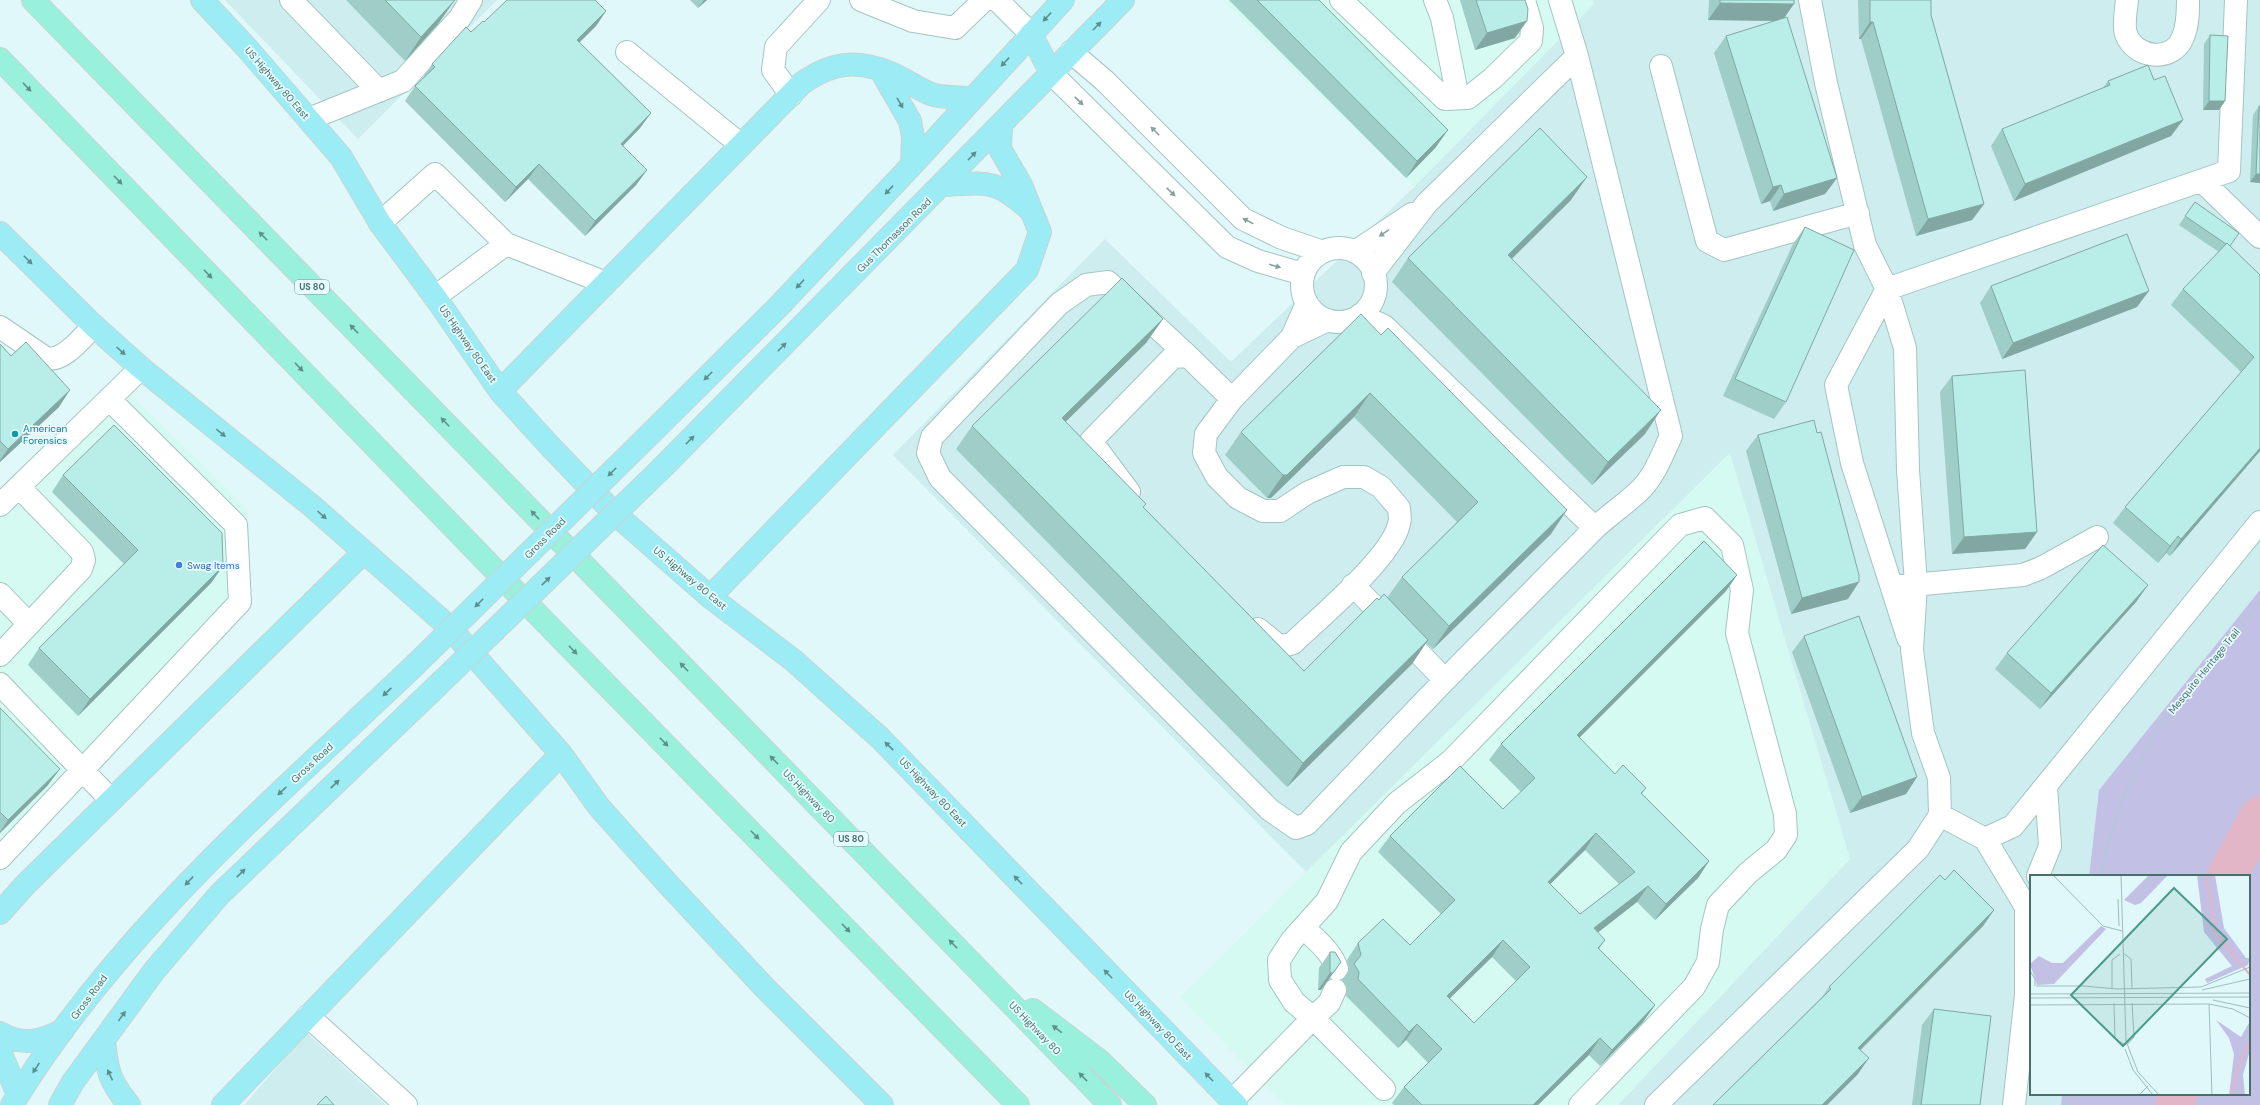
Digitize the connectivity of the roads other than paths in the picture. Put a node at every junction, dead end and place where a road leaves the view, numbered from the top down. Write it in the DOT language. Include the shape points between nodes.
graph roads {
  1 [pos="33,0"];
  2 [pos="202,0"];
  3 [pos="291,0"];
  4 [pos="471,0"];
  5 [pos="819,0"];
  6 [pos="861,0"];
  7 [pos="984,0"];
  8 [pos="997,0"];
  9 [pos="1063,0"];
  10 [pos="1123,0"];
  11 [pos="1341,0"];
  12 [pos="1435,0"];
  13 [pos="1524,0"];
  14 [pos="1560,0"];
  15 [pos="1810,0"];
  16 [pos="2126,0"];
  17 [pos="2188,0"];
  18 [pos="2236,0"];
  19 [pos="1031,34"];
  20 [pos="628,52"];
  21 [pos="1072,52"];
  22 [pos="1577,56"];
  23 [pos="0,59"];
  24 [pos="1661,66"];
  25 [pos="880,69"];
  26 [pos="1051,73"];
  27 [pos="379,91"];
  28 [pos="791,95"];
  29 [pos="971,98"];
  30 [pos="1458,98"];
  31 [pos="309,119"];
  32 [pos="1001,126"];
  33 [pos="741,145"];
  34 [pos="912,165"];
  35 [pos="2202,181"];
  36 [pos="943,185"];
  37 [pos="1428,204"];
  38 [pos="1033,212"];
  39 [pos="1858,213"];
  40 [pos="380,223"];
  41 [pos="2260,237"];
  42 [pos="2,238"];
  43 [pos="506,244"];
  44 [pos="1323,252"];
  45 [pos="1355,252"];
  46 [pos="1374,273"];
  47 [pos="1303,274"];
  48 [pos="606,283"];
  49 [pos="1887,289"];
  50 [pos="435,298"];
  51 [pos="1307,303"];
  52 [pos="1366,308"];
  53 [pos="1328,320"];
  54 [pos="94,326"];
  55 [pos="0,327"];
  56 [pos="1292,337"];
  57 [pos="1188,356"];
  58 [pos="141,368"];
  59 [pos="500,391"];
  60 [pos="109,399"];
  61 [pos="1232,399"];
  62 [pos="19,487"];
  63 [pos="0,505"];
  64 [pos="1144,510"];
  65 [pos="2260,522"];
  66 [pos="1595,528"];
  67 [pos="2097,537"];
  68 [pos="363,553"];
  69 [pos="1916,584"];
  70 [pos="1353,585"];
  71 [pos="1892,588"];
  72 [pos="0,594"];
  73 [pos="710,597"];
  74 [pos="1243,617"];
  75 [pos="29,624"];
  76 [pos="1912,650"];
  77 [pos="0,655"];
  78 [pos="1445,680"];
  79 [pos="0,684"];
  80 [pos="561,754"];
  81 [pos="83,770"];
  82 [pos="2046,786"];
  83 [pos="111,800"];
  84 [pos="1940,815"];
  85 [pos="1985,839"];
  86 [pos="0,858"];
  87 [pos="2038,875"];
  88 [pos="2028,900"];
  89 [pos="0,912"];
  90 [pos="1304,928"];
  91 [pos="975,966"];
  92 [pos="1337,969"];
  93 [pos="1335,990"];
  94 [pos="308,1016"];
  95 [pos="1313,1018"];
  96 [pos="64,1029"];
  97 [pos="0,1033"];
  98 [pos="104,1040"];
  99 [pos="0,1051"];
  100 [pos="1384,1090"];
  101 [pos="15,1100"];
  102 [pos="1234,1103"];
  103 [pos="60,1105"];
  104 [pos="129,1105"];
  105 [pos="223,1105"];
  106 [pos="406,1105"];
  107 [pos="882,1105"];
  108 [pos="1018,1105"];
  109 [pos="1110,1105"];
  110 [pos="1145,1105"];
  111 [pos="1580,1105"];
  112 [pos="1656,1105"];
  113 [pos="2014,1105"];
  91 -- 1 [label="highway, US Highway 80 / US 80, one-way"];
  2 -- 31 [label="main road, US Highway 80 East"];
  3 -- 27 [label="lane"];
  4 -- 27 [label="lane" via="460,18 403,81"];
  5 -- 28 [label="lane" via="776,47 773,70"];
  6 -- 7 [label="lane" via="913,21 955,28"];
  8 -- 19 [label="lane"];
  9 -- 19 [label="main road, one-way"];
  21 -- 10 [label="main road, Gus Thomasson Road, one-way"];
  11 -- 30 [label="lane" via="1445,99"];
  12 -- 30 [label="lane" via="1442,18"];
  13 -- 30 [label="lane" via="1532,28 1531,41 1468,98"];
  14 -- 22 [label="lane"];
  15 -- 39 [label="lane" via="1826,83"];
  16 -- 17 [label="lane" via="2126,33 2132,44 2158,56 2173,52 2183,38"];
  18 -- 35 [label="lane" via="2229,171"];
  19 -- 21 [label="main road"];
  19 -- 26 [label="main road"];
  19 -- 29 [label="main road, one-way"];
  20 -- 33 [label="lane"];
  21 -- 26 [label="main road, Gus Thomasson Road"];
  44 -- 21 [label="lane, one-way" via="1282,238 1243,219 1105,81"];
  22 -- 37 [label="lane"];
  22 -- 66 [label="lane" via="1671,436 1657,466 1639,492"];
  23 -- 108 [label="highway, one-way" via="545,622"];
  24 -- 39 [label="lane" via="1707,241 1724,250"];
  25 -- 28 [label="main road" via="855,65 832,66 816,74"];
  25 -- 29 [label="main road" via="918,89 936,95"];
  25 -- 34 [label="main road, one-way" via="910,121 913,137"];
  26 -- 32 [label="main road, Gus Thomasson Road"];
  26 -- 47 [label="lane, one-way" via="1227,247 1258,261"];
  27 -- 31 [label="lane"];
  28 -- 33 [label="main road"];
  29 -- 34 [label="main road"];
  31 -- 40 [label="main road, US Highway 80 East" via="341,157"];
  36 -- 32 [label="main road, Gus Thomasson Road, one-way"];
  32 -- 38 [label="main road" via="1000,149"];
  33 -- 48 [label="main road"];
  34 -- 96 [label="main road, Gross Road, one-way, bridge" via="779,306 640,445 415,665 205,864 125,951"];
  35 -- 41 [label="lane"];
  35 -- 49 [label="lane"];
  36 -- 38 [label="main road" via="995,185 1010,192"];
  98 -- 36 [label="main road, Gus Thomasson Road, one-way, bridge" via="154,971 219,895 663,467"];
  37 -- 45 [label="lane, one-way"];
  37 -- 46 [label="lane"];
  38 -- 73 [label="main road" via="1040,232 1027,270"];
  39 -- 49 [label="lane" via="1865,245"];
  40 -- 43 [label="lane" via="435,174"];
  40 -- 50 [label="main road, US Highway 80 East"];
  42 -- 54 [label="main road, one-way"];
  43 -- 48 [label="lane"];
  43 -- 50 [label="lane"];
  44 -- 45 [label="lane" via="1345,249"];
  44 -- 47 [label="lane" via="1308,264"];
  45 -- 46 [label="lane"];
  46 -- 52 [label="lane" via="1375,292"];
  47 -- 51 [label="lane" via="1302,289"];
  48 -- 59 [label="main road"];
  49 -- 69 [label="lane" via="1905,348 1908,470"];
  49 -- 71 [label="lane" via="1836,385 1852,463"];
  50 -- 59 [label="main road, US Highway 80 East"];
  51 -- 53 [label="lane" via="1316,314"];
  51 -- 56 [label="lane"];
  52 -- 53 [label="lane" via="1350,320"];
  52 -- 66 [label="lane"];
  53 -- 56 [label="lane"];
  54 -- 55 [label="lane" via="66,353 54,360 47,359"];
  54 -- 58 [label="main road, one-way"];
  56 -- 61 [label="lane"];
  57 -- 61 [label="lane"];
  57 -- 64 [label="lane" via="1173,357 1092,441"];
  57 -- 78 [label="lane" via="1108,282 1086,285 1058,304 932,437 928,453 940,478 1270,810 1296,828 1307,824"];
  58 -- 60 [label="lane"];
  58 -- 68 [label="main road, one-way" via="312,506"];
  59 -- 73 [label="main road, US Highway 80 East" via="613,512"];
  60 -- 62 [label="lane"];
  60 -- 81 [label="lane" via="236,525 240,602"];
  61 -- 70 [label="lane" via="1206,434 1204,453 1217,477 1238,498 1263,511 1280,511 1307,493 1343,477 1364,477 1381,487 1399,508 1399,524 1385,551"];
  62 -- 63 [label="lane"];
  62 -- 75 [label="lane" via="82,552 84,560 81,569"];
  65 -- 82 [label="lane"];
  66 -- 78 [label="lane"];
  67 -- 69 [label="lane" via="2023,575 1980,581"];
  68 -- 80 [label="main road" via="448,626"];
  68 -- 83 [label="main road"];
  69 -- 71 [label="lane"];
  69 -- 76 [label="lane"];
  70 -- 74 [label="lane" via="1293,643 1280,647"];
  70 -- 78 [label="lane"];
  71 -- 76 [label="lane"];
  72 -- 75 [label="lane"];
  102 -- 73 [label="main road, US Highway 80 East, one-way" via="896,753 793,660"];
  75 -- 77 [label="lane"];
  76 -- 84 [label="lane" via="1923,733 1939,778"];
  79 -- 81 [label="lane"];
  80 -- 94 [label="main road"];
  80 -- 107 [label="main road" via="599,807 667,883 765,988"];
  81 -- 83 [label="lane"];
  81 -- 86 [label="lane"];
  82 -- 85 [label="lane" via="2014,826"];
  82 -- 87 [label="lane" via="2050,846"];
  83 -- 89 [label="main road"];
  84 -- 85 [label="lane"];
  84 -- 112 [label="lane" via="1918,849"];
  85 -- 88 [label="lane"];
  88 -- 113 [label="lane" via="2026,994"];
  90 -- 92 [label="lane" via="1328,953"];
  90 -- 95 [label="lane" via="1292,940 1279,960 1280,980 1294,1002"];
  90 -- 111 [label="lane" via="1327,901 1351,852 1398,803 1451,761 1680,525 1705,518 1732,545 1742,590 1737,633 1785,814 1786,835 1776,850 1748,873 1718,905 1708,962 1694,987"];
  109 -- 91 [label="highway, US Highway 80 / US 80, one-way"];
  110 -- 91 [label="highway, one-way" via="1100,1061"];
  93 -- 95 [label="lane" via="1330,1003"];
  94 -- 105 [label="main road"];
  94 -- 106 [label="lane"];
  95 -- 100 [label="lane"];
  95 -- 102 [label="lane"];
  96 -- 97 [label="main road" via="49,1038 30,1042 9,1038"];
  96 -- 101 [label="main road, Gross Road, one-way"];
  98 -- 103 [label="main road" via="73,1082"];
  104 -- 98 [label="main road, one-way" via="117,1091 107,1070"];
  99 -- 101 [label="main road"];
}
